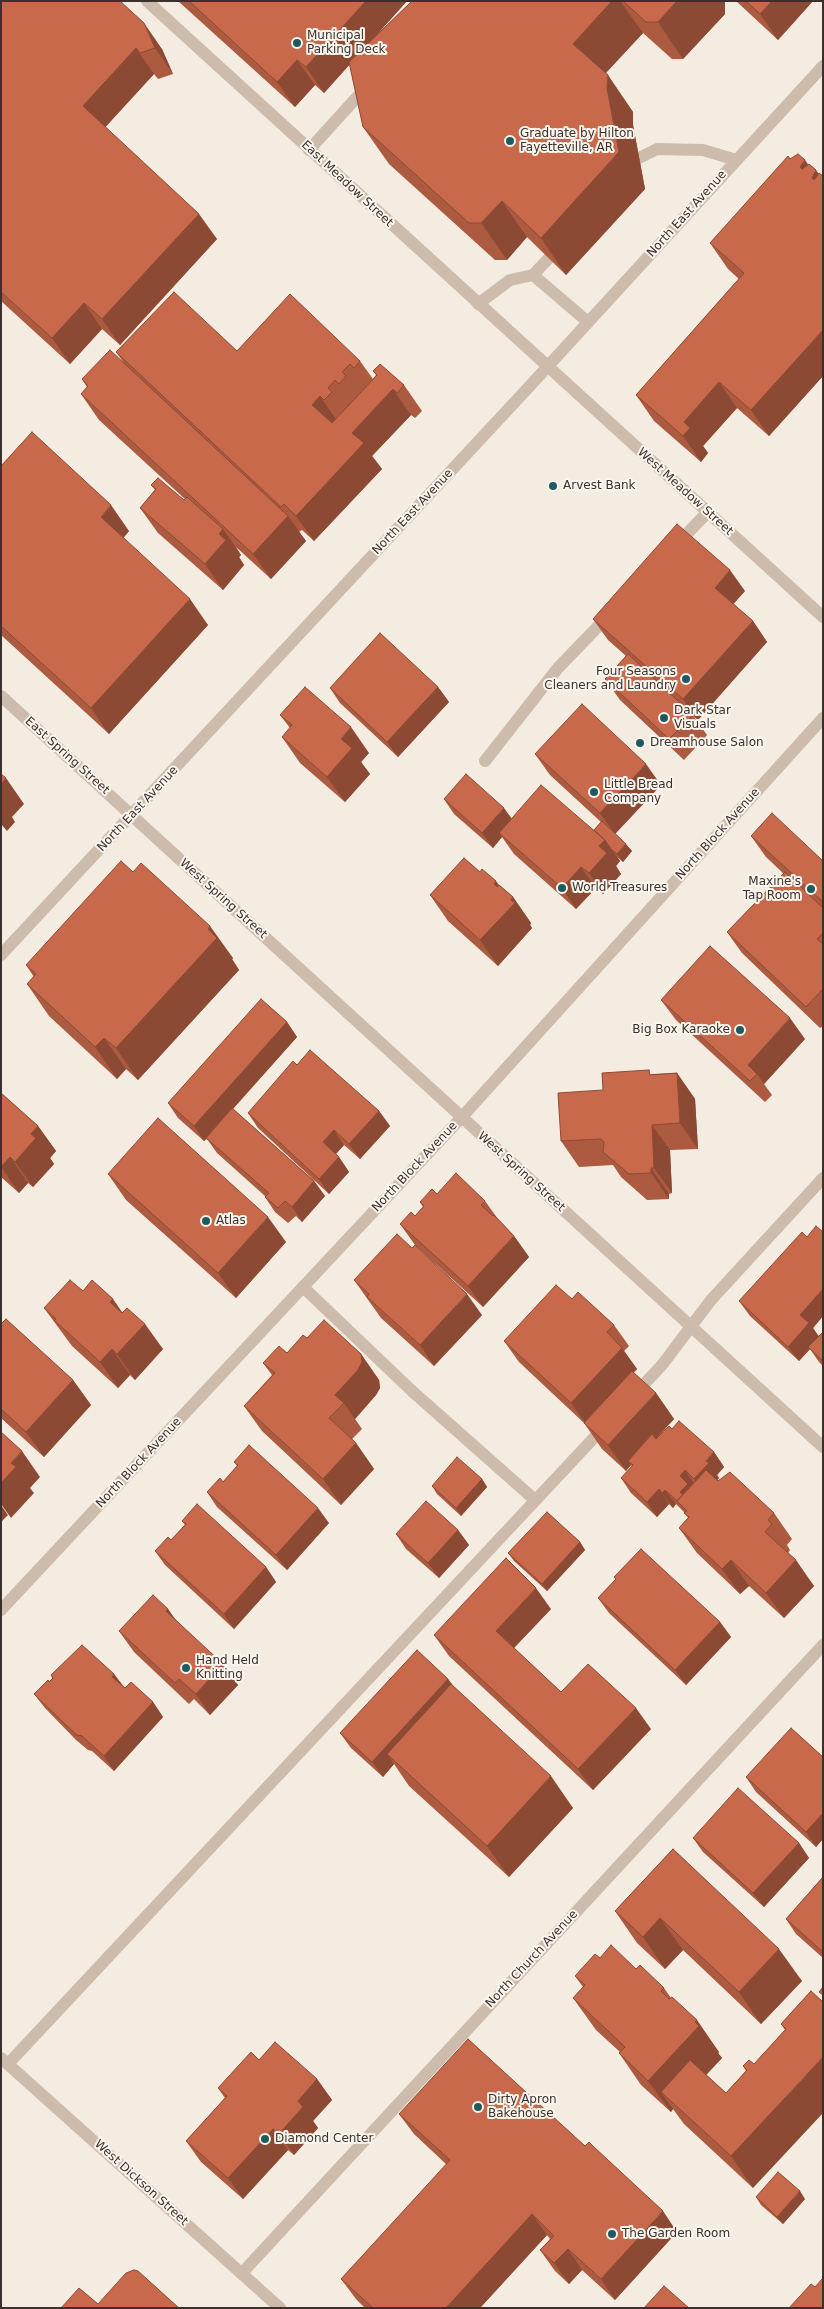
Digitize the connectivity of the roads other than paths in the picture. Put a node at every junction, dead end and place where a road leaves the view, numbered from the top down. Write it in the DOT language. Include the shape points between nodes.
graph roads {
  1 [pos="147,1"];
  2 [pos="823,66"];
  3 [pos="374,79"];
  4 [pos="309,150"];
  5 [pos="639,158"];
  6 [pos="736,160"];
  7 [pos="549,258"];
  8 [pos="533,274"];
  9 [pos="478,304"];
  10 [pos="588,322"];
  11 [pos="546,367"];
  12 [pos="707,513"];
  13 [pos="667,554"];
  14 [pos="619,604"];
  15 [pos="823,617"];
  16 [pos="1,696"];
  17 [pos="823,718"];
  18 [pos="485,761"];
  19 [pos="132,816"];
  20 [pos="1,955"];
  21 [pos="461,1118"];
  22 [pos="823,1178"];
  23 [pos="303,1287"];
  24 [pos="691,1326"];
  25 [pos="823,1447"];
  26 [pos="535,1500"];
  27 [pos="1,1610"];
  28 [pos="823,1644"];
  29 [pos="4,2061"];
  30 [pos="242,2273"];
  31 [pos="280,2308"];
  1 -- 4 [label="street, East Meadow Street"];
  2 -- 6 [label="street, North East Avenue"];
  3 -- 4 [label="street"];
  4 -- 9 [label="street, East Meadow Street"];
  5 -- 6 [label="street" via="657,149 703,150"];
  6 -- 10 [label="street, North East Avenue"];
  7 -- 8 [label="street"];
  8 -- 9 [label="street" via="510,280"];
  8 -- 10 [label="street"];
  9 -- 11 [label="street, East Meadow Street"];
  10 -- 11 [label="street, North East Avenue"];
  11 -- 12 [label="street, West Meadow Street"];
  11 -- 19 [label="street, North East Avenue"];
  12 -- 13 [label="street"];
  12 -- 15 [label="street, West Meadow Street"];
  14 -- 18 [label="street" via="558,668"];
  16 -- 19 [label="street, East Spring Street"];
  17 -- 21 [label="street, North Block Avenue"];
  19 -- 20 [label="street, North East Avenue"];
  19 -- 21 [label="street, West Spring Street"];
  21 -- 23 [label="street, North Block Avenue"];
  21 -- 24 [label="street, West Spring Street"];
  22 -- 24 [label="street"];
  23 -- 26 [label="street" via="412,1391"];
  23 -- 27 [label="street, North Block Avenue"];
  24 -- 25 [label="street, West Spring Street"];
  24 -- 26 [label="street" via="662,1365"];
  26 -- 29 [label="street"];
  28 -- 30 [label="street, North Church Avenue"];
  29 -- 30 [label="street, West Dickson Street"];
  30 -- 31 [label="street, West Dickson Street"];
}
